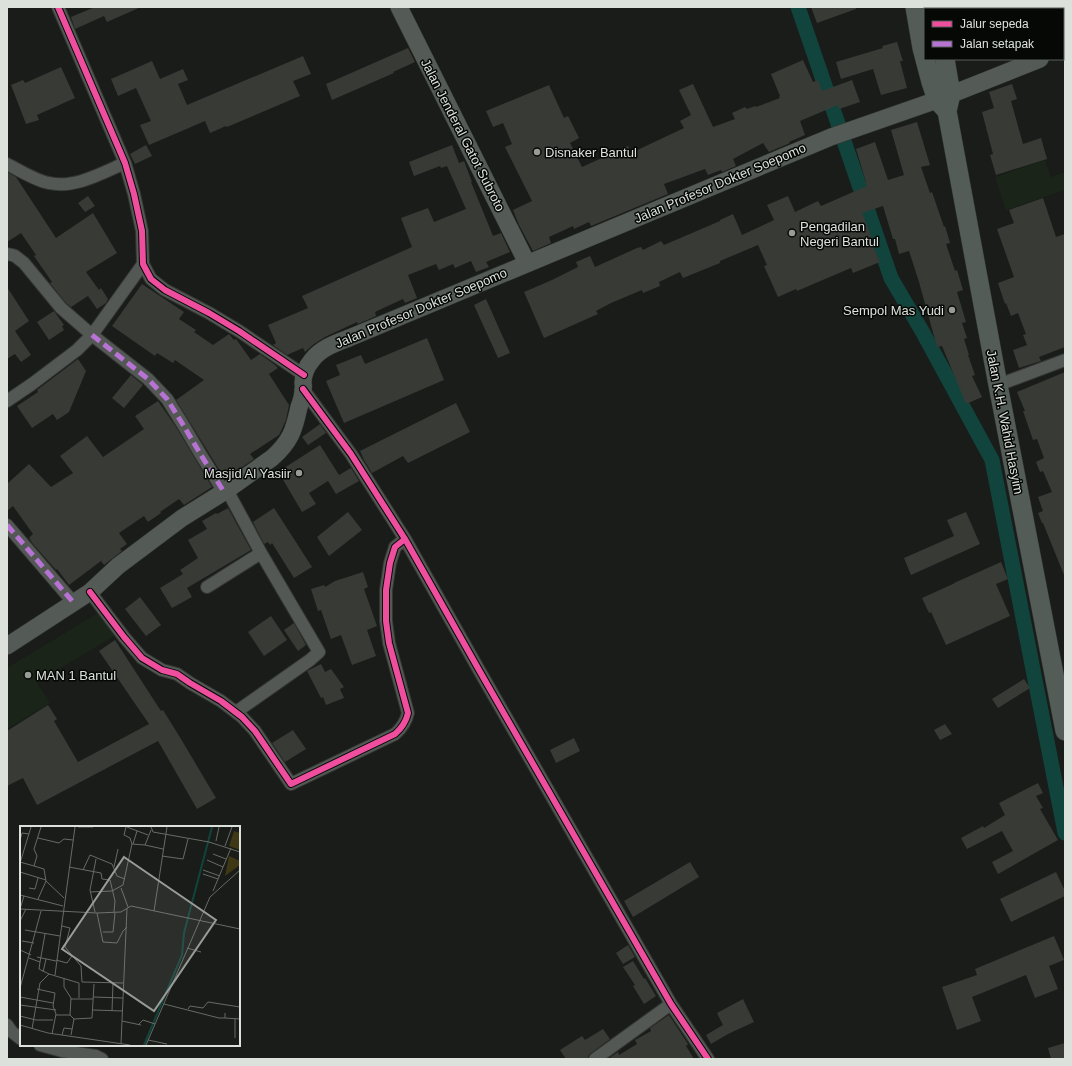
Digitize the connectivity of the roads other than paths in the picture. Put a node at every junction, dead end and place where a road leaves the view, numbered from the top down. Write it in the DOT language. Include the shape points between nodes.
graph roads {
  1 [pos="58,7"];
  2 [pos="399,7"];
  3 [pos="915,7"];
  4 [pos="924,56"];
  5 [pos="925,60"];
  6 [pos="945,60"];
  7 [pos="1038,60"];
  8 [pos="945,102"];
  9 [pos="125,163"];
  10 [pos="7,164"];
  11 [pos="7,254"];
  12 [pos="527,263"];
  13 [pos="143,264"];
  14 [pos="92,335"];
  15 [pos="1065,360"];
  16 [pos="304,382"];
  17 [pos="998,385"];
  18 [pos="7,401"];
  19 [pos="226,491"];
  20 [pos="7,524"];
  21 [pos="405,539"];
  22 [pos="262,553"];
  23 [pos="207,586"];
  24 [pos="90,592"];
  25 [pos="73,602"];
  26 [pos="7,646"];
  27 [pos="236,712"];
  28 [pos="1065,731"];
  29 [pos="671,1004"];
  30 [pos="7,1025"];
  31 [pos="20,1038"];
  32 [pos="44,1046"];
  33 [pos="102,1059"];
  34 [pos="595,1059"];
  35 [pos="708,1059"];
  1 -- 9 [label="street"];
  2 -- 12 [label="main road, Jalan Jenderal Gatot Subroto"];
  3 -- 4 [label="main road"];
  5 -- 8 [label="main road" via="931,82"];
  6 -- 8 [label="main road"];
  7 -- 8 [label="main road, Jalan Profesor Dokter Soepomo"];
  8 -- 12 [label="main road, Jalan Profesor Dokter Soepomo" via="830,137"];
  8 -- 17 [label="main road, Jalan K.H. Wahid Hasyim"];
  9 -- 10 [label="street" via="81,181 60,185 47,183"];
  9 -- 13 [label="street" via="142,231"];
  11 -- 14 [label="street" via="16,256 24,263 61,308"];
  12 -- 16 [label="main road, Jalan Profesor Dokter Soepomo" via="322,350 312,360"];
  13 -- 14 [label="street"];
  13 -- 16 [label="street" via="151,279 165,290 238,331"];
  14 -- 18 [label="street" via="77,350"];
  14 -- 19 [label="street" via="148,379 167,399"];
  15 -- 17 [label="street"];
  16 -- 19 [label="main road, Jalan Profesor Dokter Soepomo" via="296,422 289,440 272,458"];
  16 -- 21 [label="street"];
  17 -- 28 [label="main road, Jalan K.H. Wahid Hasyim"];
  19 -- 22 [label="street"];
  19 -- 24 [label="main road, Jalan Profesor Dokter Soepomo" via="182,518 118,566"];
  20 -- 25 [label="street"];
  21 -- 27 [label="street" via="394,547 386,590 389,643 408,713 406,722 400,730 291,784 255,732"];
  21 -- 29 [label="street"];
  22 -- 23 [label="street"];
  22 -- 27 [label="street" via="319,652"];
  24 -- 25 [label="main road, Jalan Profesor Dokter Soepomo"];
  24 -- 27 [label="street" via="142,658 162,670 176,674"];
  25 -- 26 [label="main road, Jalan Profesor Dokter Soepomo"];
  29 -- 34 [label="street"];
  29 -- 35 [label="street"];
  30 -- 31 [label="street"];
  32 -- 33 [label="street"];
}
